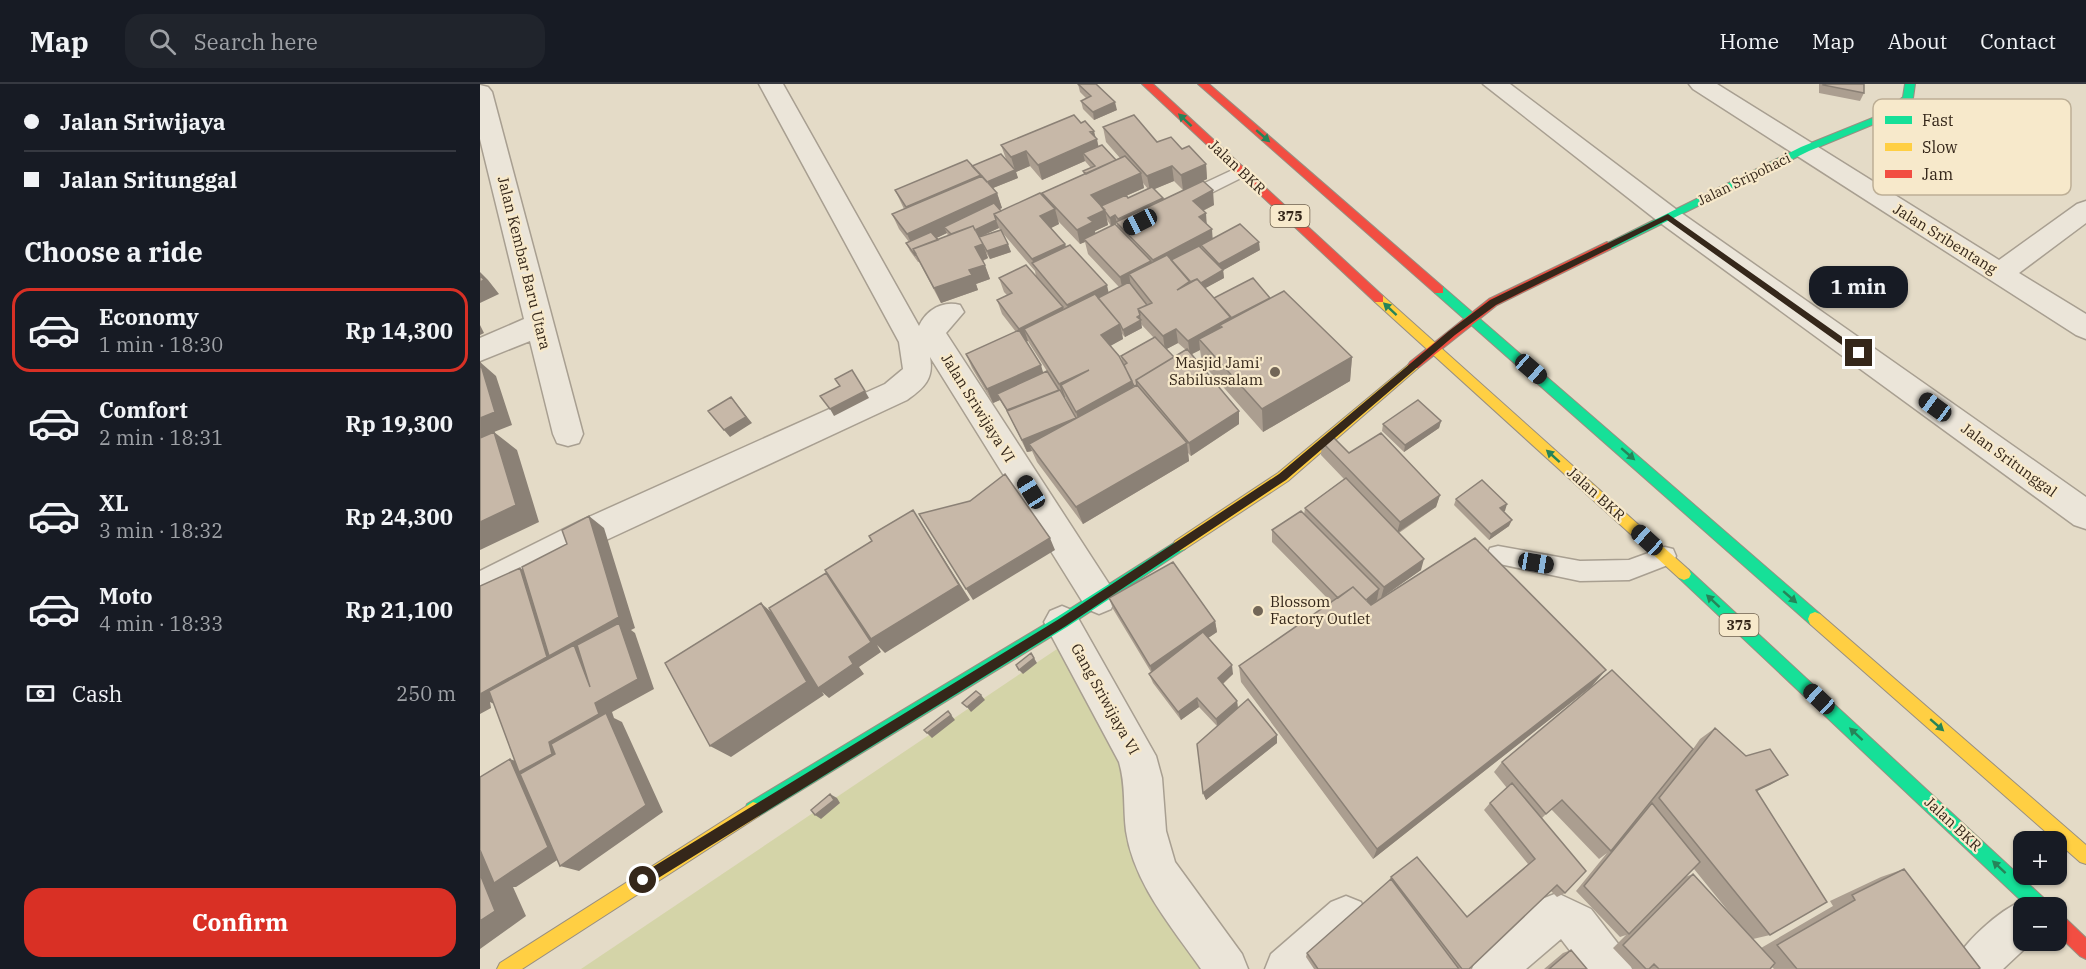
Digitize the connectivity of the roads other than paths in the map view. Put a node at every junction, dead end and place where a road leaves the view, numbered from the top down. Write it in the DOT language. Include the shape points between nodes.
graph roads {
  1 [pos="771,84"];
  2 [pos="1147,84"];
  3 [pos="1203,84"];
  4 [pos="1495,84"];
  5 [pos="1701,84"];
  6 [pos="1910,84"];
  7 [pos="480,92"];
  8 [pos="1907,99"];
  9 [pos="1873,121"];
  10 [pos="1805,149"];
  11 [pos="1241,171"];
  12 [pos="1873,192"];
  13 [pos="1877,195"];
  14 [pos="1171,206"];
  15 [pos="2086,210"];
  16 [pos="1668,216"];
  17 [pos="2000,273"];
  18 [pos="950,312"];
  19 [pos="1471,318"];
  20 [pos="538,325"];
  21 [pos="2086,328"];
  22 [pos="1433,349"];
  23 [pos="480,350"];
  24 [pos="568,434"];
  25 [pos="2086,515"];
  26 [pos="1497,555"];
  27 [pos="1665,556"];
  28 [pos="480,588"];
  29 [pos="1099,598"];
  30 [pos="1062,622"];
  31 [pos="2086,856"];
  32 [pos="2024,897"];
  33 [pos="1346,917"];
  34 [pos="2067,934"];
  35 [pos="2013,936"];
  36 [pos="2086,950"];
  37 [pos="506,969"];
  38 [pos="1227,969"];
  39 [pos="1286,969"];
  40 [pos="1493,969"];
  41 [pos="1611,969"];
  42 [pos="1972,969"];
  1 -- 28 [label="street" via="913,342 918,370 911,382 896,392 592,531"];
  11 -- 2 [label="main road, Jalan BKR / 375, one-way"];
  3 -- 19 [label="main road, 375, one-way"];
  4 -- 16 [label="street, Jalan Sritunggal"];
  5 -- 10 [label="street, Jalan Sribentang"];
  6 -- 8 [label="main road, Jalan Sripohaci"];
  7 -- 20 [label="street, Jalan Kembar Baru Utara"];
  9 -- 10 [label="main road, Jalan Sripohaci"];
  10 -- 12 [label="street, Jalan Sribentang"];
  10 -- 16 [label="main road, Jalan Sripohaci"];
  11 -- 14 [label="lane"];
  22 -- 11 [label="main road, Jalan BKR / 375, one-way"];
  13 -- 17 [label="street, Jalan Sribentang"];
  15 -- 17 [label="street"];
  16 -- 19 [label="main road, Jalan Sripohaci" via="1493,302"];
  16 -- 25 [label="street, Jalan Sritunggal"];
  17 -- 21 [label="street, Jalan Sribentang"];
  18 -- 29 [label="street, Jalan Sriwijaya VI" via="933,325 931,334"];
  19 -- 22 [label="main road, Jalan Sripohaci"];
  19 -- 31 [label="main road, 375, one-way"];
  20 -- 23 [label="street"];
  20 -- 24 [label="street, Jalan Kembar Baru Utara"];
  27 -- 22 [label="main road, Jalan BKR / 375, one-way"];
  22 -- 29 [label="main road, Jalan Sripohaci" via="1283,477"];
  26 -- 27 [label="lane" via="1580,571 1629,570"];
  32 -- 27 [label="main road, Jalan BKR / 375, one-way"];
  29 -- 30 [label="main road, Jalan Sripohaci"];
  30 -- 37 [label="main road, Jalan Sripohaci" via="701,842"];
  30 -- 38 [label="street, Gang Sriwijaya VI" via="1137,756 1143,778 1146,831 1161,876"];
  33 -- 39 [label="street"];
  34 -- 36 [label="main road, Jalan BKR / 375"];
  35 -- 42 [label="street"];
  40 -- 41 [label="street" via="1557,914 1576,924"];
}
